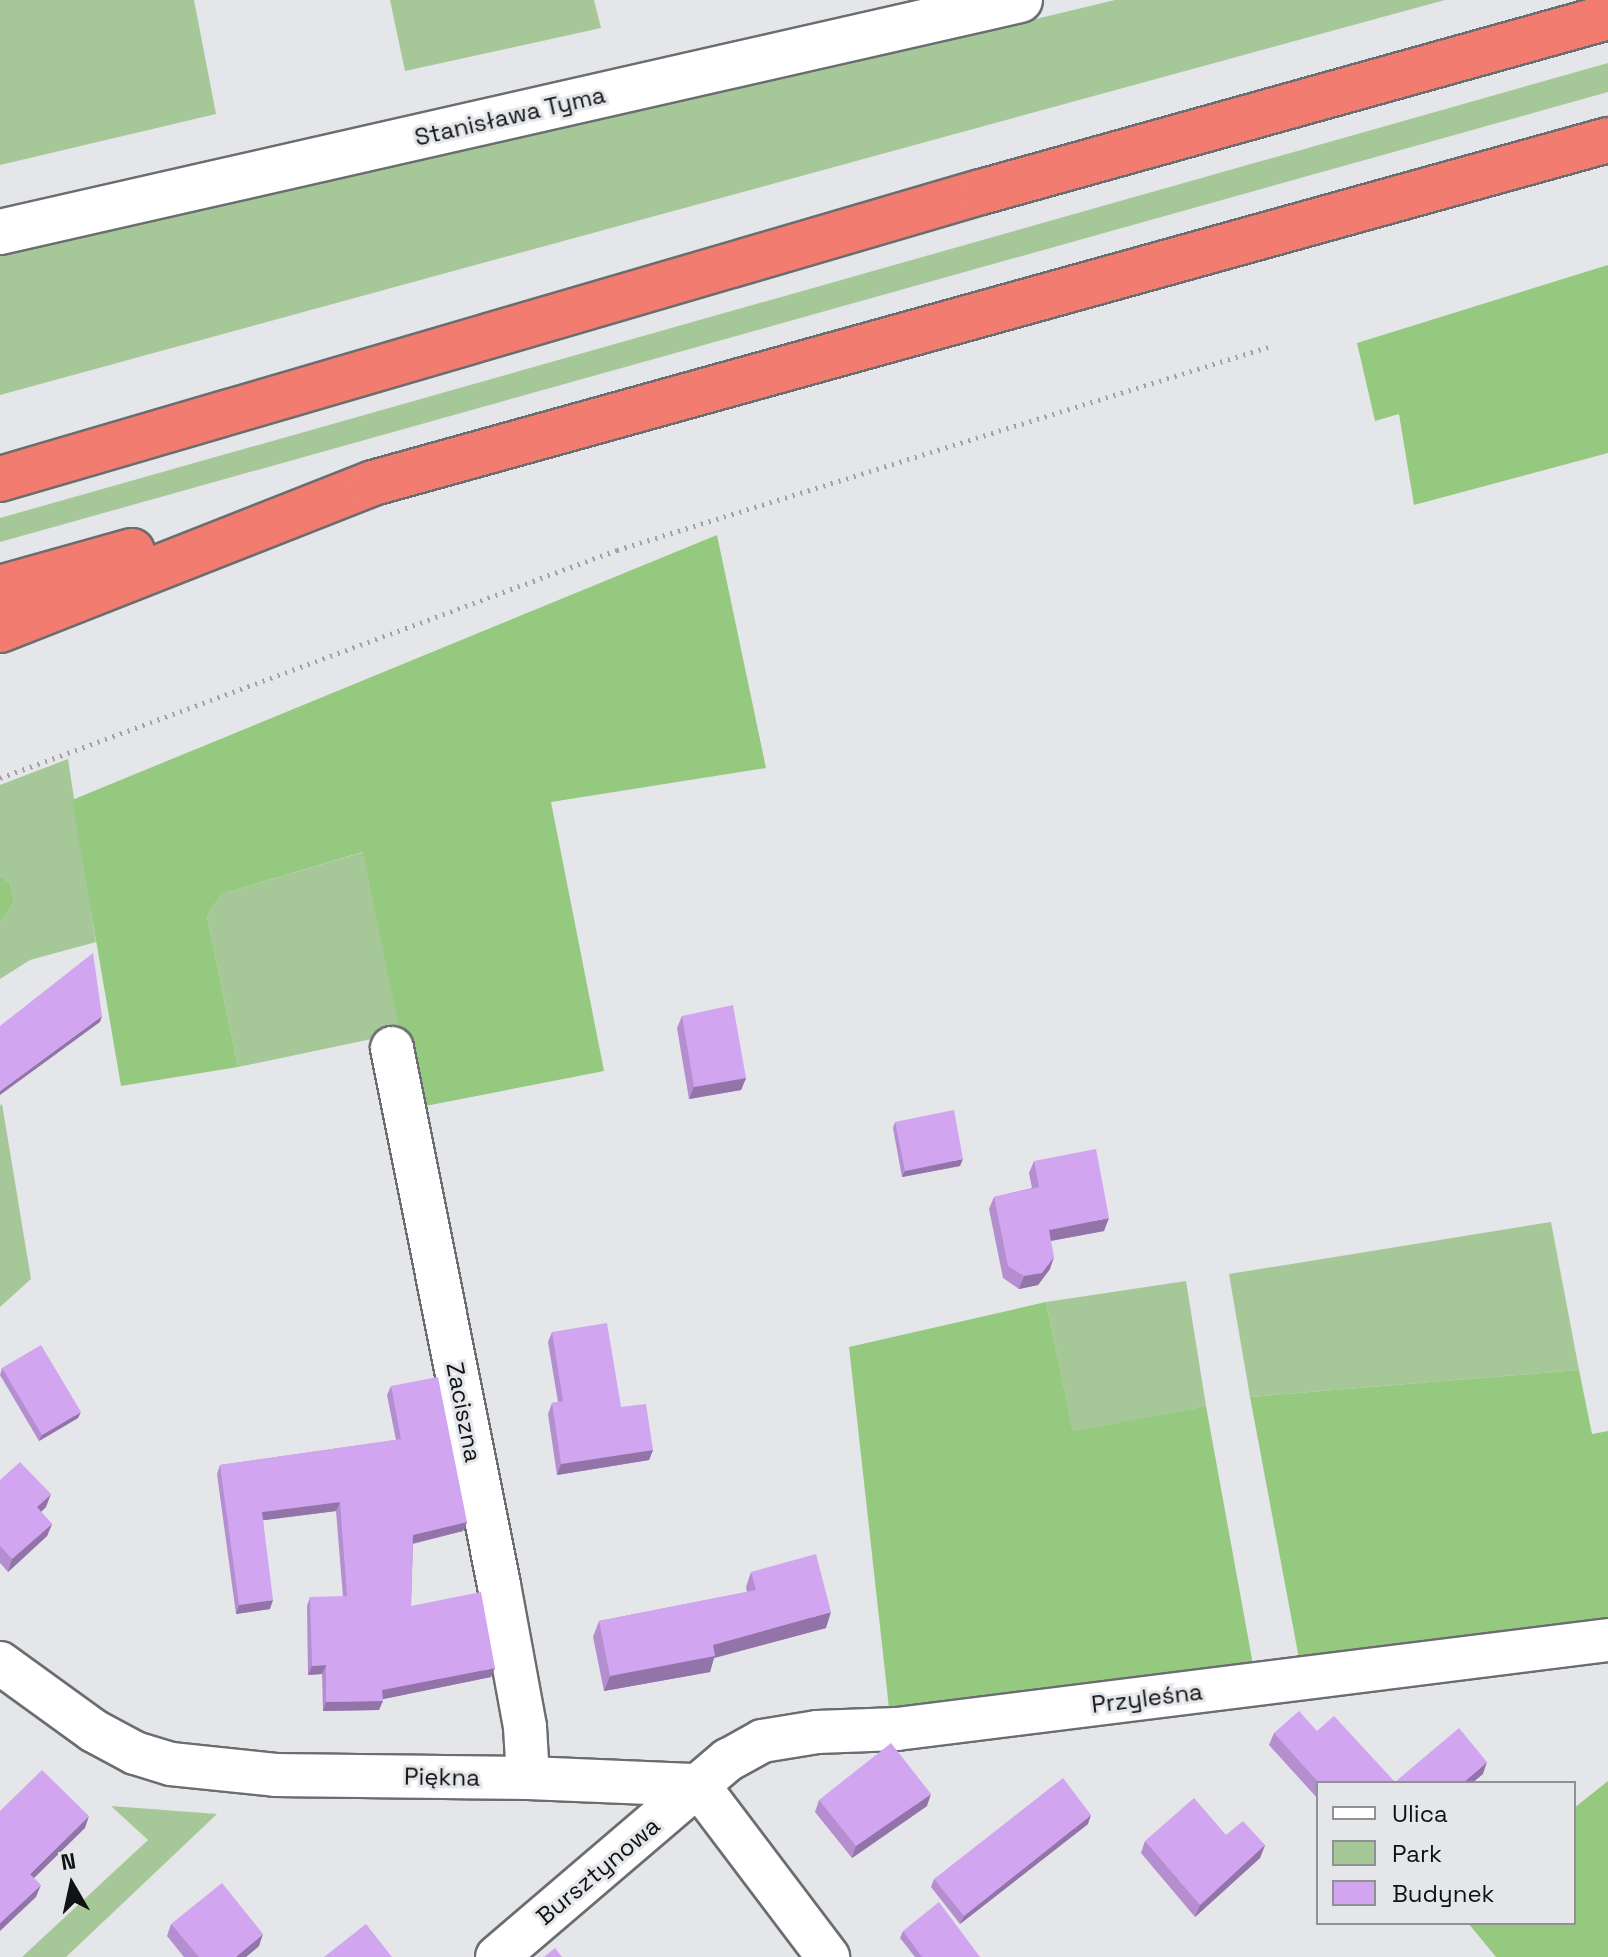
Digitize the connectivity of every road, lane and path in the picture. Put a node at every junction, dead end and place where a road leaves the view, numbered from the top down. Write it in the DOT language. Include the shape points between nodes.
graph roads {
  1 [pos="1020,0"];
  2 [pos="1608,17"];
  3 [pos="1608,140"];
  4 [pos="0,232"];
  5 [pos="1271,346"];
  6 [pos="0,479"];
  7 [pos="373,483"];
  8 [pos="0,588"];
  9 [pos="0,630"];
  10 [pos="0,778"];
  11 [pos="392,1048"];
  12 [pos="1608,1640"];
  13 [pos="0,1663"];
  14 [pos="528,1778"];
  15 [pos="698,1785"];
  16 [pos="497,1957"];
  17 [pos="828,1957"];
  1 -- 4 [label="street, Stanisława Tyma"];
  2 -- 6 [label="highway" via="997,188"];
  3 -- 7 [label="highway"];
  5 -- 10 [label="path" via="617,550"];
  7 -- 8 [label="highway"];
  7 -- 9 [label="highway"];
  11 -- 14 [label="street, Zaciszna" via="499,1585 525,1727"];
  12 -- 15 [label="street, Przyleśna" via="913,1727 817,1732 762,1741"];
  13 -- 14 [label="street, Piękna" via="94,1731 135,1753 171,1764 275,1775"];
  14 -- 15 [label="street, Piękna"];
  15 -- 16 [label="street, Bursztynowa"];
  15 -- 17 [label="street"];
}
